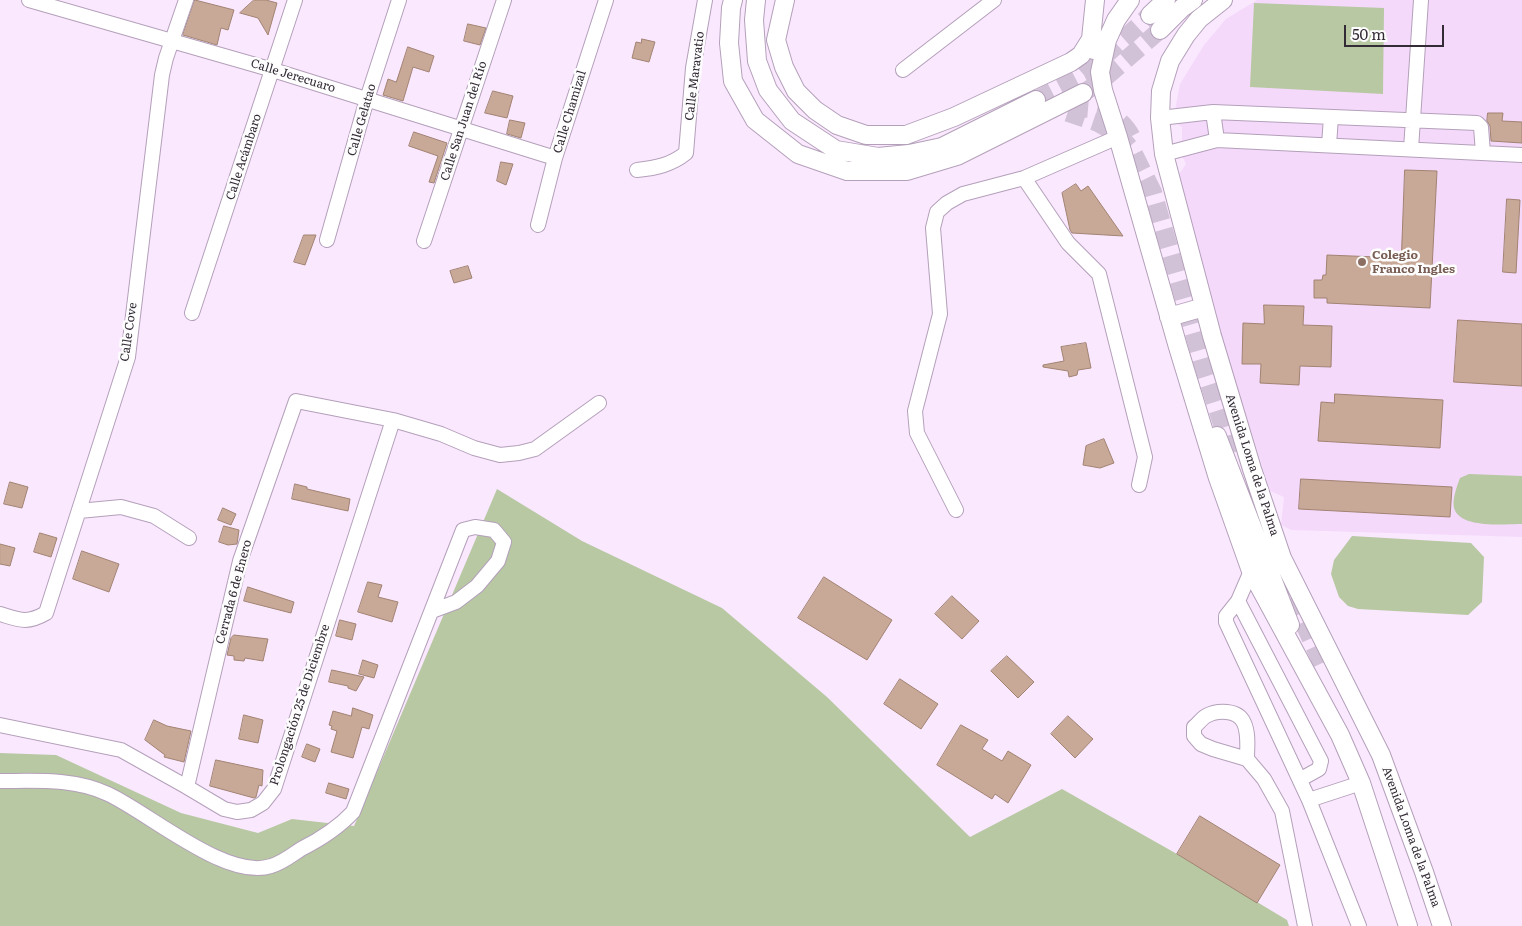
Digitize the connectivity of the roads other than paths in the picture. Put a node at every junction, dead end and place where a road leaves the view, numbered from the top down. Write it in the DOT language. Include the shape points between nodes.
graph roads {
  1 [pos="29,0"];
  2 [pos="186,0"];
  3 [pos="295,0"];
  4 [pos="399,0"];
  5 [pos="504,0"];
  6 [pos="606,0"];
  7 [pos="705,0"];
  8 [pos="733,0"];
  9 [pos="756,0"];
  10 [pos="774,0"];
  11 [pos="785,0"];
  12 [pos="994,0"];
  13 [pos="1095,0"];
  14 [pos="1130,0"];
  15 [pos="1166,0"];
  16 [pos="1194,0"];
  17 [pos="1223,0"];
  18 [pos="1421,0"];
  19 [pos="71,6"];
  20 [pos="1150,15"];
  21 [pos="1160,30"];
  22 [pos="1091,39"];
  23 [pos="173,42"];
  24 [pos="273,70"];
  25 [pos="903,70"];
  26 [pos="1100,72"];
  27 [pos="1083,93"];
  28 [pos="367,99"];
  29 [pos="1009,106"];
  30 [pos="1037,108"];
  31 [pos="1064,109"];
  32 [pos="1213,112"];
  33 [pos="1331,117"];
  34 [pos="1160,118"];
  35 [pos="1414,121"];
  36 [pos="462,129"];
  37 [pos="1118,137"];
  38 [pos="1216,140"];
  39 [pos="1329,145"];
  40 [pos="1411,149"];
  41 [pos="1483,153"];
  42 [pos="1164,154"];
  43 [pos="1522,155"];
  44 [pos="555,158"];
  45 [pos="637,170"];
  46 [pos="1024,178"];
  47 [pos="538,225"];
  48 [pos="327,240"];
  49 [pos="424,241"];
  50 [pos="1204,307"];
  51 [pos="192,314"];
  52 [pos="1169,316"];
  53 [pos="599,402"];
  54 [pos="392,420"];
  55 [pos="1217,436"];
  56 [pos="1139,485"];
  57 [pos="956,510"];
  58 [pos="79,511"];
  59 [pos="189,538"];
  60 [pos="1252,572"];
  61 [pos="1238,601"];
  62 [pos="432,611"];
  63 [pos="0,614"];
  64 [pos="1302,666"];
  65 [pos="1324,666"];
  66 [pos="0,725"];
  67 [pos="1247,759"];
  68 [pos="1301,779"];
  69 [pos="0,781"];
  70 [pos="1361,784"];
  71 [pos="187,786"];
  72 [pos="1309,800"];
  73 [pos="1424,872"];
  74 [pos="1306,926"];
  75 [pos="1359,926"];
  76 [pos="1408,926"];
  77 [pos="1442,926"];
  1 -- 19 [label="street, Calle Jerecuaro"];
  2 -- 23 [label="street, Calle Cove"];
  3 -- 24 [label="street, Calle Acámbaro"];
  4 -- 28 [label="street, Calle Gelatao"];
  5 -- 36 [label="street, Calle San Juan del Río"];
  6 -- 44 [label="street, Calle Chamizal"];
  7 -- 45 [label="street, Calle Maravatio" via="694,68 686,153 660,168"];
  8 -- 30 [label="main road" via="729,43 733,82 755,120 798,154 847,171 907,170 957,156"];
  9 -- 30 [label="main road" via="757,61 768,90 792,121 836,150 878,157 910,154 942,147"];
  10 -- 29 [label="main road" via="767,36 770,64 781,89 795,108 845,141 872,147 932,139"];
  11 -- 22 [label="main road" via="776,40 796,91 837,125 866,135 906,135 954,117 1071,62 1081,55"];
  12 -- 25 [label="street"];
  13 -- 22 [label="main road"];
  14 -- 26 [label="main road" via="1107,40"];
  15 -- 20 [label="main road"];
  16 -- 21 [label="main road"];
  17 -- 34 [label="main road, Avenida Loma de la Palma" via="1199,19 1170,61 1161,91"];
  18 -- 35 [label="street"];
  19 -- 23 [label="street, Calle Jerecuaro"];
  22 -- 26 [label="main road"];
  23 -- 24 [label="street, Calle Jerecuaro"];
  23 -- 58 [label="street, Calle Cove" via="162,75 128,357"];
  24 -- 28 [label="street, Calle Jerecuaro"];
  24 -- 51 [label="street, Calle Acámbaro"];
  26 -- 37 [label="main road"];
  27 -- 30 [label="main road"];
  28 -- 36 [label="street, Calle Jerecuaro"];
  28 -- 48 [label="street, Calle Gelatao"];
  30 -- 31 [label="main road"];
  32 -- 33 [label="street"];
  32 -- 34 [label="street"];
  32 -- 38 [label="street"];
  33 -- 35 [label="street"];
  33 -- 39 [label="street"];
  34 -- 42 [label="main road, Avenida Loma de la Palma"];
  35 -- 40 [label="street"];
  35 -- 41 [label="street" via="1477,123 1482,127"];
  36 -- 44 [label="street, Calle Jerecuaro"];
  36 -- 49 [label="street, Calle San Juan del Río"];
  37 -- 46 [label="street"];
  37 -- 52 [label="main road"];
  38 -- 39 [label="street"];
  38 -- 42 [label="street"];
  39 -- 40 [label="street"];
  40 -- 41 [label="street"];
  41 -- 43 [label="street"];
  42 -- 50 [label="main road, Avenida Loma de la Palma"];
  44 -- 47 [label="street, Calle Chamizal"];
  46 -- 56 [label="street" via="1068,243 1099,274 1145,457"];
  46 -- 57 [label="street" via="963,194 937,212 933,228 940,314 915,410 917,433"];
  50 -- 52 [label="main road"];
  50 -- 73 [label="main road, Avenida Loma de la Palma" via="1282,558 1381,755"];
  52 -- 60 [label="main road" via="1218,478"];
  53 -- 54 [label="street" via="535,449 500,455"];
  54 -- 71 [label="street, Prolongación 25 de Diciembre" via="274,788 263,803 251,810 237,812 224,810"];
  54 -- 71 [label="street, Cerrada 6 de Enero" via="296,401 240,561"];
  55 -- 64 [label="main road" via="1294,635"];
  58 -- 59 [label="street" via="130,509 154,516"];
  58 -- 63 [label="street, Calle Cove" via="46,613 33,620"];
  60 -- 61 [label="street"];
  60 -- 64 [label="main road"];
  61 -- 68 [label="street" via="1226,616 1226,622"];
  61 -- 68 [label="street" via="1320,761 1319,769"];
  62 -- 62 [label="street" via="456,602 477,586 498,561 504,542 494,530 475,527 464,530"];
  62 -- 69 [label="street" via="353,812 339,826 271,867 243,868 208,854 109,794 82,784"];
  64 -- 70 [label="main road" via="1340,735"];
  65 -- 73 [label="main road"];
  66 -- 71 [label="street, Prolongación 25 de Diciembre" via="121,750"];
  67 -- 74 [label="street" via="1282,811"];
  68 -- 72 [label="street"];
  70 -- 72 [label="street"];
  70 -- 76 [label="main road"];
  72 -- 75 [label="street"];
  73 -- 77 [label="main road, Avenida Loma de la Palma"];
}
